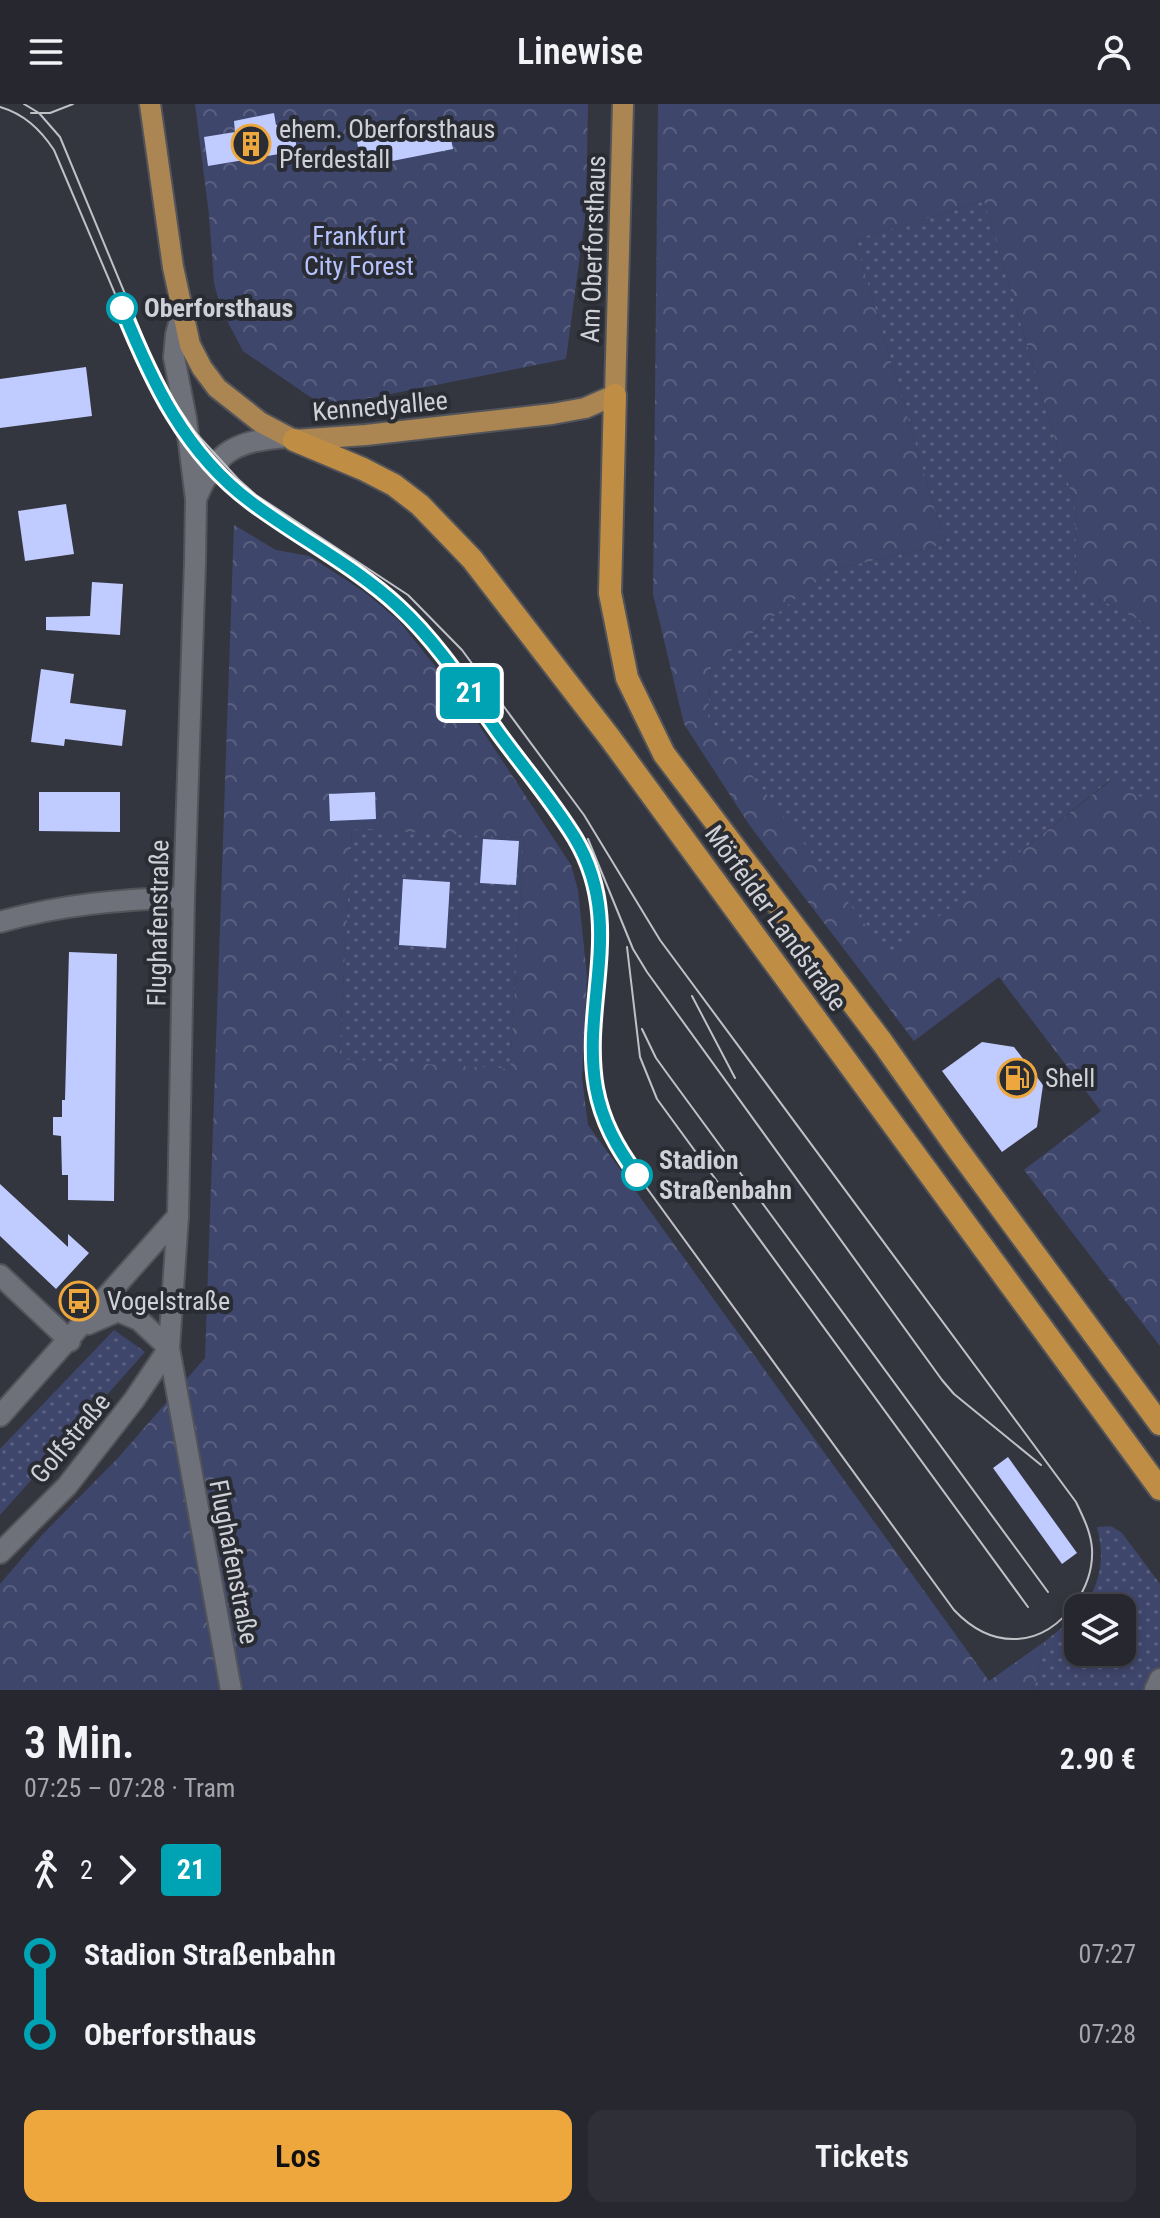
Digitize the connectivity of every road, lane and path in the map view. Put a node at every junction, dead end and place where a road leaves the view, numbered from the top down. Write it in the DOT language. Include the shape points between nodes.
graph roads {
  1 [pos="150,104"];
  2 [pos="623,104"];
  3 [pos="182,313"];
  4 [pos="615,395"];
  5 [pos="291,438"];
  6 [pos="196,499"];
  7 [pos="184,897"];
  8 [pos="0,922"];
  9 [pos="178,1216"];
  10 [pos="0,1275"];
  11 [pos="76,1334"];
  12 [pos="169,1348"];
  13 [pos="0,1416"];
  14 [pos="1160,1424"];
  15 [pos="1160,1489"];
  16 [pos="0,1553"];
  17 [pos="1160,1679"];
  18 [pos="231,1690"];
  19 [pos="1155,1690"];
  1 -- 3 [label="main road, Kennedyallee"];
  2 -- 4 [label="main road, Am Oberforsthaus"];
  3 -- 5 [label="main road, Kennedyallee" via="194,355 209,378 245,411"];
  3 -- 6 [label="street, Flughafenstraße" via="174,357"];
  4 -- 5 [label="main road, Kennedyallee" via="552,414"];
  4 -- 14 [label="highway, Mörfelder Landstraße" via="610,593 627,678 664,754"];
  5 -- 6 [label="street, Flughafenstraße" via="251,441 227,452 209,470"];
  5 -- 15 [label="highway, Mörfelder Landstraße" via="394,485 472,559 610,738"];
  6 -- 7 [label="street, Flughafenstraße"];
  7 -- 8 [label="street" via="41,910"];
  7 -- 9 [label="street, Flughafenstraße"];
  9 -- 11 [label="street"];
  9 -- 12 [label="street, Flughafenstraße"];
  10 -- 11 [label="street"];
  11 -- 12 [label="street" via="118,1311 139,1320"];
  11 -- 13 [label="street"];
  12 -- 16 [label="street, Golfstraße" via="67,1486"];
  12 -- 18 [label="street, Flughafenstraße"];
  17 -- 19 [label="street"];
}
